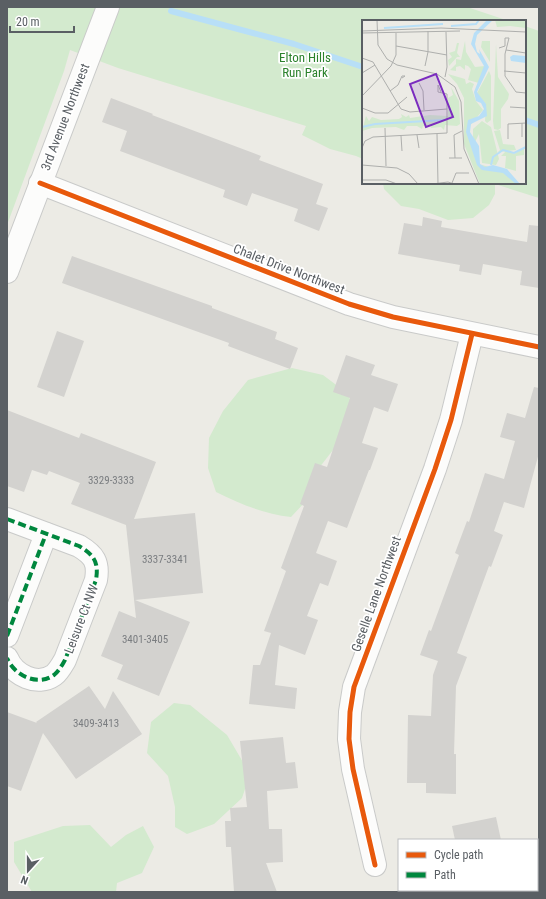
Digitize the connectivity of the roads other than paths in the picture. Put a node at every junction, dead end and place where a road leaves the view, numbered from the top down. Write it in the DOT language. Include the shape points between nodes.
graph roads {
  1 [pos="108,7"];
  2 [pos="40,183"];
  3 [pos="7,272"];
  4 [pos="472,334"];
  5 [pos="539,347"];
  6 [pos="7,519"];
  7 [pos="46,534"];
  8 [pos="7,636"];
  9 [pos="7,658"];
  10 [pos="375,865"];
  1 -- 2 [label="street, 3rd Avenue Northwest"];
  2 -- 3 [label="street, 3rd Avenue Northwest"];
  2 -- 4 [label="street, Chalet Drive Northwest" via="349,304 393,317"];
  4 -- 5 [label="street, Chalet Drive Northwest"];
  4 -- 10 [label="street, Geselle Lane Northwest" via="451,420 437,462 354,687 349,739 353,769"];
  6 -- 7 [label="street, Leisure Ct NW"];
  7 -- 8 [label="street"];
  7 -- 9 [label="street, Leisure Ct NW" via="89,552 97,568 96,580 65,660 53,675 36,679 22,676 12,668"];
}
